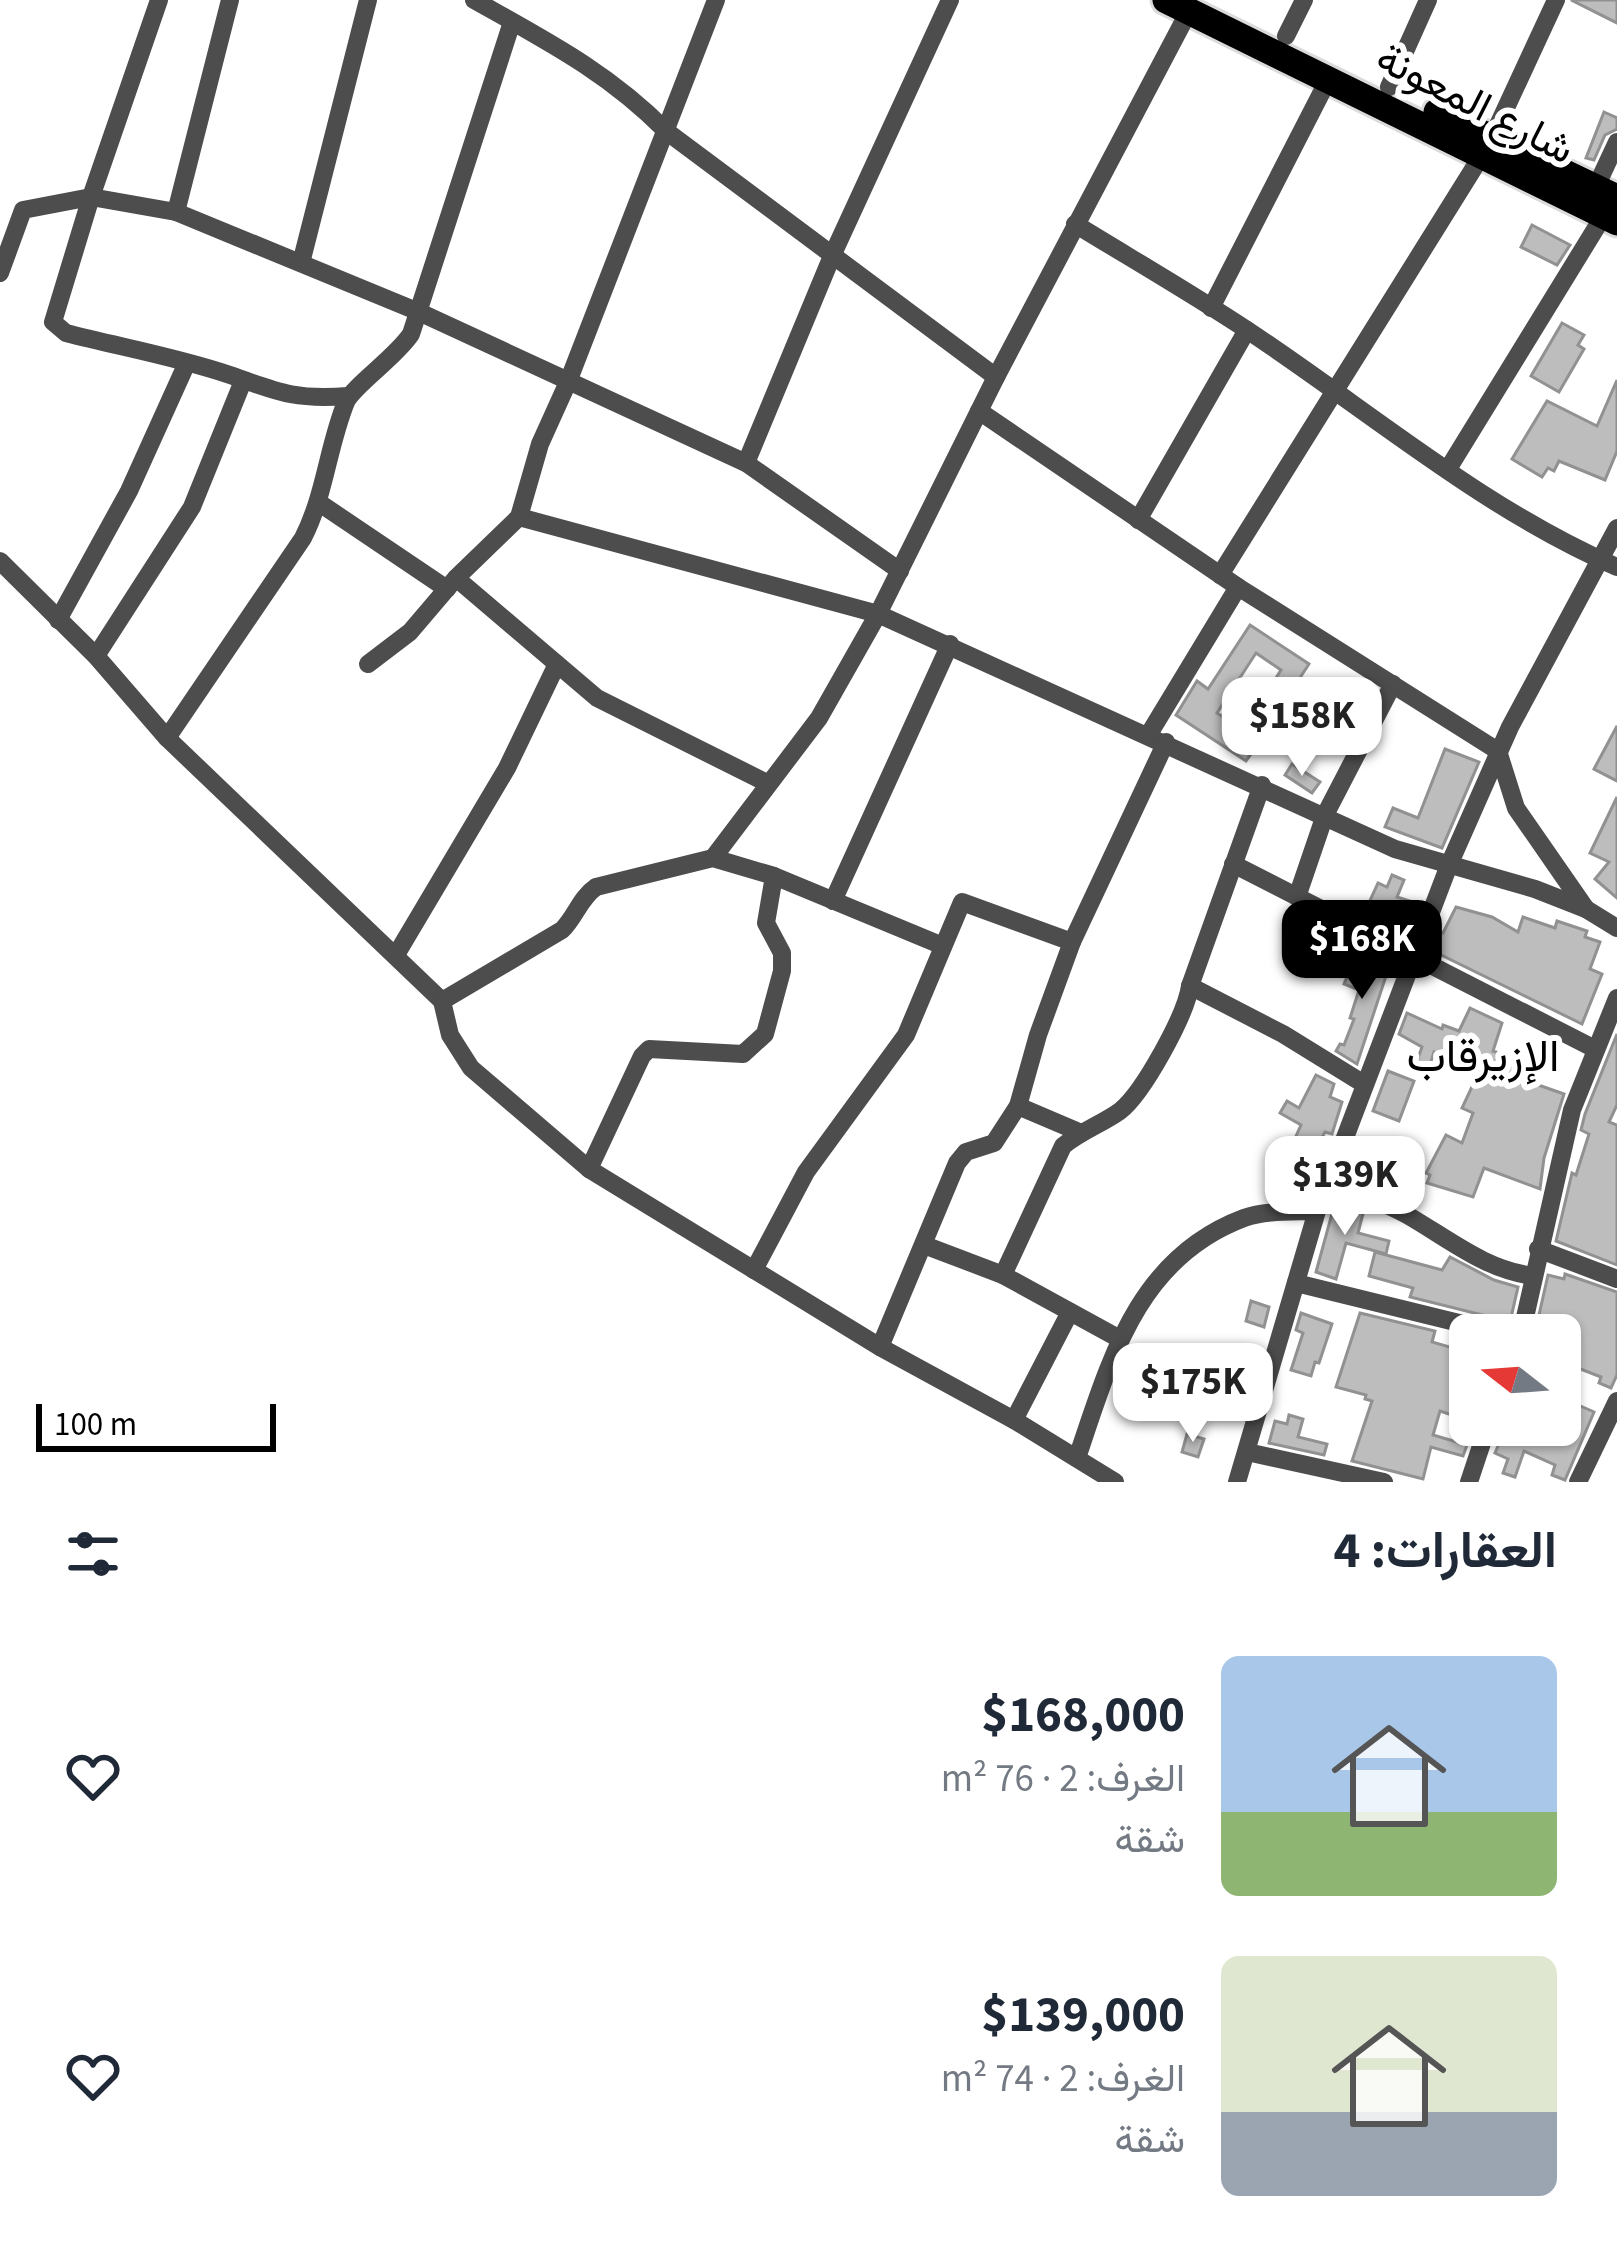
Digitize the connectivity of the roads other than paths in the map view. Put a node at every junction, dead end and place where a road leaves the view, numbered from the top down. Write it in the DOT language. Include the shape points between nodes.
graph roads {
  1 [pos="159,0"];
  2 [pos="230,0"];
  3 [pos="368,0"];
  4 [pos="474,0"];
  5 [pos="716,0"];
  6 [pos="950,0"];
  7 [pos="1304,0"];
  8 [pos="1428,0"];
  9 [pos="1556,0"];
  10 [pos="1188,4"];
  11 [pos="494,5"];
  12 [pos="512,22"];
  13 [pos="1286,36"];
  14 [pos="1329,78"];
  15 [pos="1389,87"];
  16 [pos="1446,126"];
  17 [pos="666,131"];
  18 [pos="1617,142"];
  19 [pos="1487,147"];
  20 [pos="91,197"];
  21 [pos="1608,205"];
  22 [pos="0,208"];
  23 [pos="23,210"];
  24 [pos="176,212"];
  25 [pos="1075,224"];
  26 [pos="832,256"];
  27 [pos="301,263"];
  28 [pos="0,273"];
  29 [pos="1211,308"];
  30 [pos="419,312"];
  31 [pos="1247,330"];
  32 [pos="186,364"];
  33 [pos="996,376"];
  34 [pos="243,381"];
  35 [pos="568,382"];
  36 [pos="1335,393"];
  37 [pos="348,396"];
  38 [pos="980,411"];
  39 [pos="746,463"];
  40 [pos="1448,469"];
  41 [pos="318,502"];
  42 [pos="519,517"];
  43 [pos="1138,520"];
  44 [pos="1617,528"];
  45 [pos="0,561"];
  46 [pos="1609,563"];
  47 [pos="900,571"];
  48 [pos="1220,574"];
  49 [pos="452,584"];
  50 [pos="1238,587"];
  51 [pos="878,614"];
  52 [pos="58,620"];
  53 [pos="950,644"];
  54 [pos="96,656"];
  55 [pos="368,664"];
  56 [pos="557,664"];
  57 [pos="1393,684"];
  58 [pos="1157,738"];
  59 [pos="167,739"];
  60 [pos="1498,751"];
  61 [pos="767,783"];
  62 [pos="1262,785"];
  63 [pos="1325,815"];
  64 [pos="713,858"];
  65 [pos="1233,864"];
  66 [pos="1450,865"];
  67 [pos="774,876"];
  68 [pos="1297,897"];
  69 [pos="833,901"];
  70 [pos="1586,909"];
  71 [pos="1617,928"];
  72 [pos="1072,942"];
  73 [pos="943,946"];
  74 [pos="396,955"];
  75 [pos="1414,958"];
  76 [pos="1190,986"];
  77 [pos="1617,998"];
  78 [pos="442,1001"];
  79 [pos="1595,1049"];
  80 [pos="1364,1084"];
  81 [pos="1018,1106"];
  82 [pos="1079,1132"];
  83 [pos="589,1169"];
  84 [pos="1328,1181"];
  85 [pos="1317,1211"];
  86 [pos="924,1245"];
  87 [pos="1538,1249"];
  88 [pos="754,1270"];
  89 [pos="1003,1275"];
  90 [pos="1534,1276"];
  91 [pos="1617,1279"];
  92 [pos="1296,1283"];
  93 [pos="1070,1312"];
  94 [pos="1526,1314"];
  95 [pos="1449,1321"];
  96 [pos="1118,1338"];
  97 [pos="880,1347"];
  98 [pos="1615,1411"];
  99 [pos="1014,1420"];
  100 [pos="1482,1446"];
  101 [pos="1247,1452"];
  102 [pos="1077,1458"];
  103 [pos="1472,1480"];
  104 [pos="1115,1482"];
  105 [pos="1237,1482"];
  106 [pos="1384,1482"];
  107 [pos="1578,1482"];
  1 -- 20 [label="street"];
  2 -- 24 [label="street"];
  3 -- 27 [label="street"];
  4 -- 11 [label="street"];
  5 -- 17 [label="street"];
  6 -- 26 [label="street"];
  7 -- 13 [label="street"];
  8 -- 15 [label="street"];
  9 -- 19 [label="street"];
  10 -- 13 [label="highway, شارع المعونة"];
  10 -- 14 [label="highway, شارع المعونة"];
  10 -- 25 [label="street"];
  11 -- 12 [label="street"];
  12 -- 17 [label="street" via="587,63"];
  12 -- 30 [label="street"];
  13 -- 15 [label="highway, شارع المعونة"];
  14 -- 16 [label="highway, شارع المعونة"];
  14 -- 29 [label="street"];
  15 -- 16 [label="highway, شارع المعونة"];
  16 -- 19 [label="highway, شارع المعونة"];
  17 -- 26 [label="street"];
  17 -- 35 [label="street"];
  18 -- 21 [label="street"];
  19 -- 21 [label="highway, شارع المعونة"];
  19 -- 36 [label="street"];
  20 -- 23 [label="street"];
  20 -- 24 [label="street"];
  20 -- 32 [label="street" via="53,322 66,333"];
  21 -- 40 [label="street"];
  22 -- 23 [label="street"];
  23 -- 28 [label="street"];
  24 -- 27 [label="street"];
  25 -- 29 [label="street"];
  25 -- 33 [label="street"];
  26 -- 33 [label="street"];
  26 -- 39 [label="street"];
  27 -- 30 [label="street"];
  29 -- 31 [label="street"];
  30 -- 35 [label="street"];
  30 -- 37 [label="street" via="397,355"];
  31 -- 36 [label="street"];
  31 -- 43 [label="street"];
  32 -- 34 [label="street"];
  32 -- 52 [label="street"];
  33 -- 38 [label="street"];
  34 -- 37 [label="street" via="309,399"];
  34 -- 54 [label="street" via="191,507"];
  35 -- 39 [label="street"];
  35 -- 42 [label="street"];
  36 -- 40 [label="street"];
  36 -- 48 [label="street"];
  37 -- 41 [label="street"];
  38 -- 43 [label="street"];
  38 -- 47 [label="street"];
  39 -- 47 [label="street"];
  40 -- 46 [label="street"];
  41 -- 49 [label="street"];
  41 -- 59 [label="street" via="304,538"];
  42 -- 49 [label="street"];
  42 -- 51 [label="street"];
  43 -- 48 [label="street"];
  44 -- 46 [label="street"];
  45 -- 52 [label="street"];
  46 -- 60 [label="street"];
  47 -- 51 [label="street"];
  48 -- 50 [label="street"];
  49 -- 55 [label="street"];
  49 -- 56 [label="street"];
  50 -- 57 [label="street"];
  50 -- 58 [label="street"];
  51 -- 53 [label="street"];
  51 -- 61 [label="street" via="818,718"];
  52 -- 54 [label="street"];
  53 -- 58 [label="street"];
  53 -- 69 [label="street"];
  54 -- 59 [label="street"];
  56 -- 61 [label="street" via="616,711"];
  56 -- 74 [label="street" via="507,768"];
  57 -- 60 [label="street"];
  57 -- 63 [label="street"];
  58 -- 62 [label="street"];
  58 -- 72 [label="street"];
  59 -- 74 [label="street"];
  60 -- 66 [label="street"];
  60 -- 70 [label="street" via="1516,808"];
  61 -- 64 [label="street"];
  62 -- 63 [label="street"];
  62 -- 65 [label="street"];
  63 -- 66 [label="street"];
  63 -- 68 [label="street"];
  64 -- 67 [label="street"];
  64 -- 78 [label="street" via="596,887 562,929"];
  65 -- 68 [label="street"];
  65 -- 76 [label="street"];
  66 -- 70 [label="street"];
  66 -- 75 [label="street"];
  67 -- 69 [label="street"];
  67 -- 83 [label="street" via="766,923 782,971 765,1034 743,1054 649,1049"];
  68 -- 75 [label="street"];
  69 -- 73 [label="street"];
  70 -- 71 [label="street"];
  72 -- 73 [label="street" via="962,902"];
  72 -- 81 [label="street"];
  73 -- 88 [label="street" via="906,1035 806,1172"];
  74 -- 78 [label="street"];
  75 -- 79 [label="street"];
  75 -- 80 [label="street"];
  76 -- 80 [label="street"];
  76 -- 82 [label="street" via="1183,1018 1125,1108"];
  77 -- 79 [label="street"];
  78 -- 83 [label="street" via="450,1035 472,1068"];
  79 -- 87 [label="street"];
  80 -- 84 [label="street"];
  81 -- 82 [label="street"];
  81 -- 86 [label="street" via="994,1143 957,1163"];
  82 -- 89 [label="street" via="1063,1146"];
  83 -- 88 [label="street"];
  84 -- 85 [label="street"];
  84 -- 90 [label="street" via="1390,1206 1476,1259"];
  85 -- 92 [label="street"];
  85 -- 96 [label="street" via="1245,1217 1205,1237 1167,1267"];
  86 -- 89 [label="street"];
  86 -- 97 [label="street"];
  87 -- 90 [label="street"];
  87 -- 91 [label="street"];
  88 -- 97 [label="street"];
  89 -- 93 [label="street"];
  90 -- 94 [label="street"];
  92 -- 95 [label="street"];
  92 -- 101 [label="street"];
  93 -- 96 [label="street"];
  93 -- 99 [label="street"];
  96 -- 102 [label="street"];
  97 -- 99 [label="street"];
  98 -- 107 [label="street"];
  99 -- 102 [label="street"];
  100 -- 103 [label="street"];
  101 -- 105 [label="street"];
  101 -- 106 [label="street"];
  102 -- 104 [label="street"];
}
